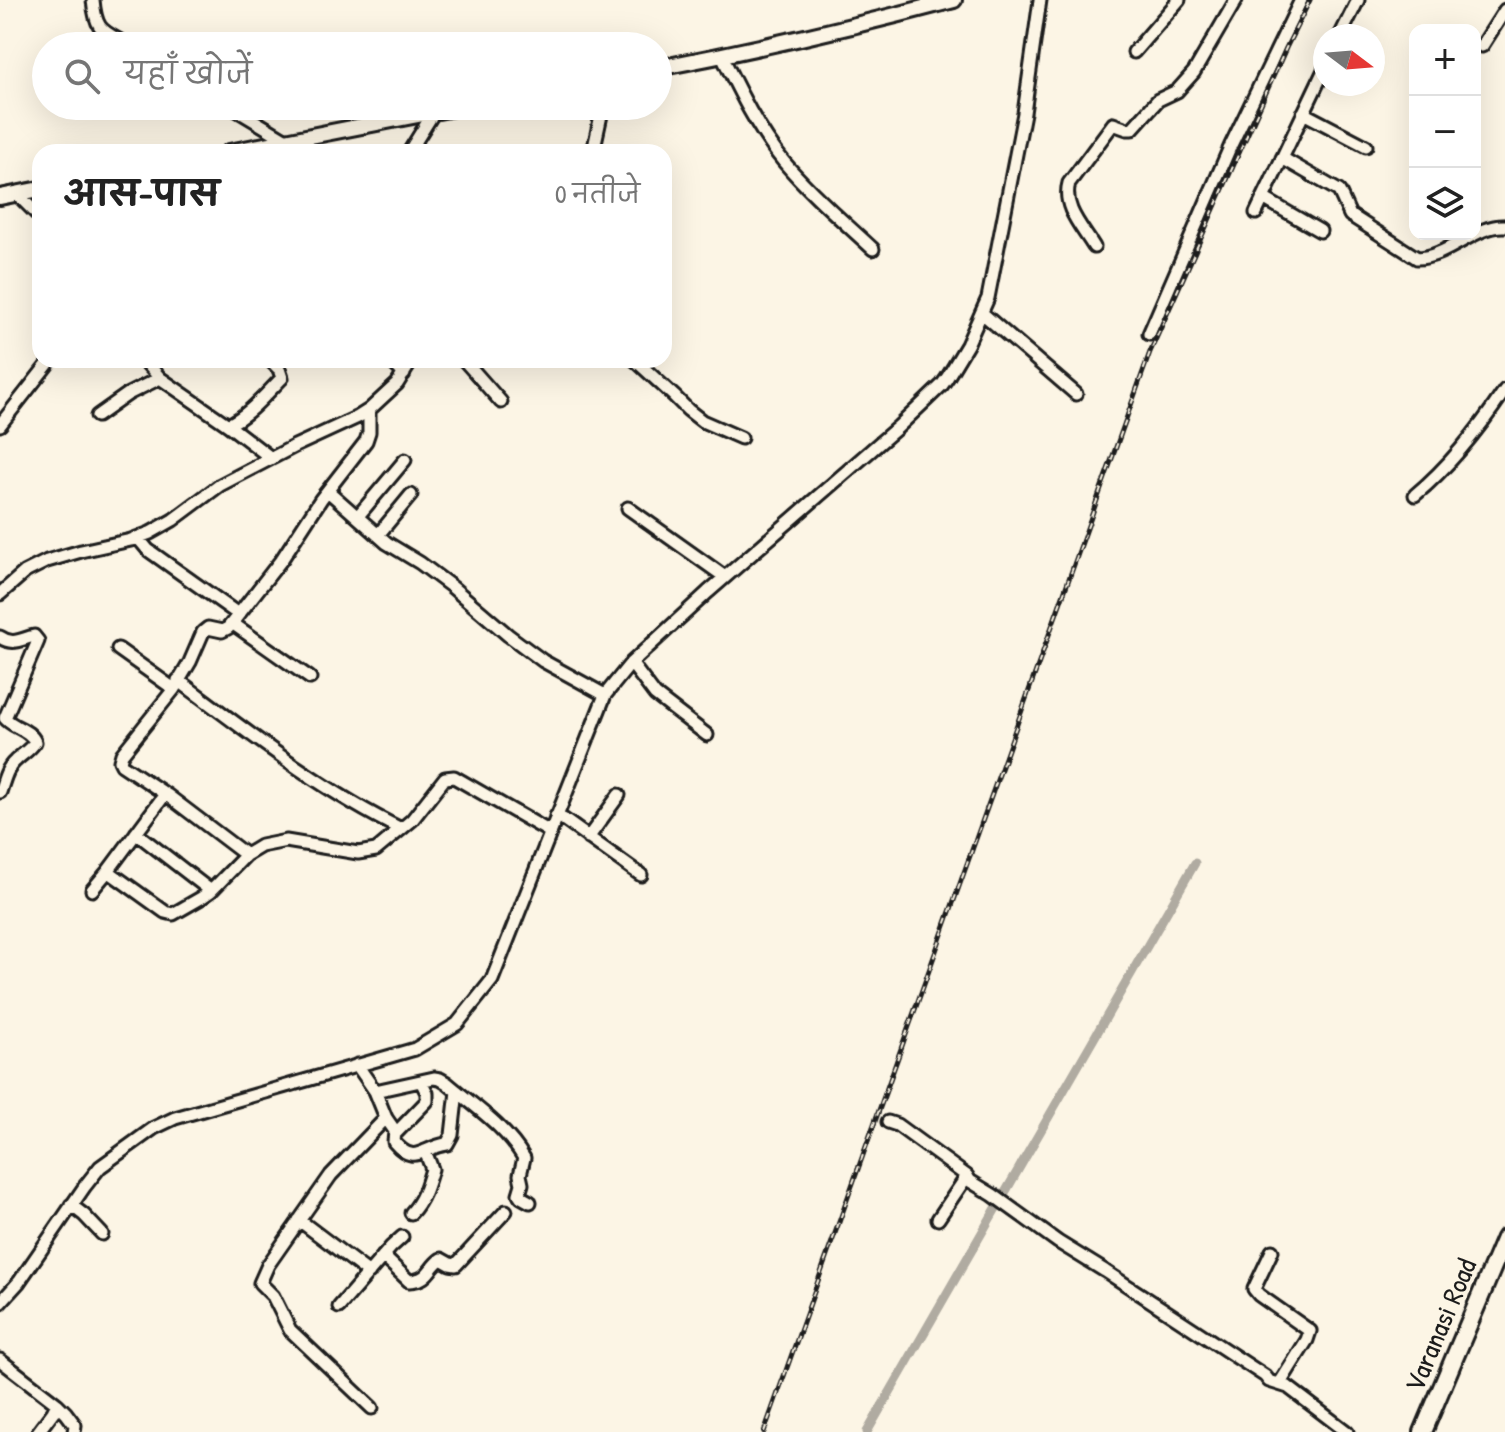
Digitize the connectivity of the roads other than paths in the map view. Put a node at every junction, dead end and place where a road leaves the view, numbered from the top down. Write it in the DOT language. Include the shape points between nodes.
graph roads {
  1 [pos="103,0"];
  2 [pos="951,0"];
  3 [pos="1040,0"];
  4 [pos="1179,0"];
  5 [pos="1236,0"];
  6 [pos="1301,0"];
  7 [pos="1358,0"];
  8 [pos="94,6"];
  9 [pos="1505,10"];
  10 [pos="1346,24"];
  11 [pos="107,32"];
  12 [pos="1482,46"];
  13 [pos="1134,52"];
  14 [pos="722,56"];
  15 [pos="672,65"];
  16 [pos="1313,93"];
  17 [pos="1303,113"];
  18 [pos="253,120"];
  19 [pos="394,120"];
  20 [pos="429,120"];
  21 [pos="600,120"];
  22 [pos="288,141"];
  23 [pos="272,144"];
  24 [pos="414,144"];
  25 [pos="595,144"];
  26 [pos="1366,146"];
  27 [pos="1282,158"];
  28 [pos="32,191"];
  29 [pos="17,194"];
  30 [pos="0,197"];
  31 [pos="1263,198"];
  32 [pos="32,209"];
  33 [pos="1256,213"];
  34 [pos="1505,215"];
  35 [pos="1501,226"];
  36 [pos="1320,231"];
  37 [pos="1094,247"];
  38 [pos="873,249"];
  39 [pos="986,316"];
  40 [pos="1149,334"];
  41 [pos="45,368"];
  42 [pos="151,368"];
  43 [pos="278,368"];
  44 [pos="398,368"];
  45 [pos="407,368"];
  46 [pos="471,368"];
  47 [pos="644,368"];
  48 [pos="404,374"];
  49 [pos="160,378"];
  50 [pos="1505,390"];
  51 [pos="1076,394"];
  52 [pos="501,402"];
  53 [pos="369,410"];
  54 [pos="97,416"];
  55 [pos="0,425"];
  56 [pos="228,425"];
  57 [pos="741,438"];
  58 [pos="271,458"];
  59 [pos="405,460"];
  60 [pos="328,491"];
  61 [pos="411,495"];
  62 [pos="1415,495"];
  63 [pos="628,508"];
  64 [pos="358,516"];
  65 [pos="378,535"];
  66 [pos="138,538"];
  67 [pos="725,577"];
  68 [pos="0,594"];
  69 [pos="235,619"];
  70 [pos="0,637"];
  71 [pos="118,649"];
  72 [pos="634,667"];
  73 [pos="310,678"];
  74 [pos="176,685"];
  75 [pos="605,695"];
  76 [pos="707,735"];
  77 [pos="0,792"];
  78 [pos="167,795"];
  79 [pos="619,795"];
  80 [pos="559,818"];
  81 [pos="401,829"];
  82 [pos="550,832"];
  83 [pos="136,833"];
  84 [pos="588,838"];
  85 [pos="246,855"];
  86 [pos="108,871"];
  87 [pos="641,875"];
  88 [pos="92,890"];
  89 [pos="211,891"];
  90 [pos="357,1065"];
  91 [pos="421,1081"];
  92 [pos="375,1091"];
  93 [pos="457,1091"];
  94 [pos="386,1118"];
  95 [pos="888,1122"];
  96 [pos="395,1134"];
  97 [pos="425,1151"];
  98 [pos="967,1176"];
  99 [pos="530,1202"];
  100 [pos="71,1205"];
  101 [pos="506,1211"];
  102 [pos="411,1213"];
  103 [pos="938,1219"];
  104 [pos="299,1220"];
  105 [pos="102,1234"];
  106 [pos="402,1237"];
  107 [pos="1505,1238"];
  108 [pos="1272,1251"];
  109 [pos="383,1256"];
  110 [pos="369,1273"];
  111 [pos="0,1303"];
  112 [pos="339,1307"];
  113 [pos="0,1360"];
  114 [pos="1280,1383"];
  115 [pos="57,1404"];
  116 [pos="372,1408"];
  117 [pos="38,1432"];
  118 [pos="74,1432"];
  119 [pos="1347,1432"];
  120 [pos="1423,1432"];
  1 -- 8 [label="street"];
  2 -- 14 [label="main road"];
  3 -- 39 [label="street"];
  4 -- 13 [label="street"];
  5 -- 37 [label="street" via="1180,89 1158,100 1132,129 1113,124 1069,183 1068,205"];
  6 -- 40 [label="street"];
  7 -- 10 [label="street"];
  8 -- 11 [label="street" via="98,26"];
  9 -- 12 [label="street"];
  14 -- 15 [label="main road"];
  14 -- 38 [label="street" via="753,117 784,162"];
  16 -- 17 [label="street"];
  17 -- 26 [label="street"];
  17 -- 27 [label="street"];
  18 -- 22 [label="street"];
  19 -- 22 [label="main road"];
  20 -- 24 [label="street"];
  21 -- 25 [label="street"];
  22 -- 23 [label="main road"];
  27 -- 31 [label="street"];
  27 -- 35 [label="street" via="1339,191 1350,215 1417,258"];
  28 -- 29 [label="main road"];
  29 -- 30 [label="main road"];
  29 -- 32 [label="street"];
  31 -- 33 [label="street"];
  31 -- 36 [label="street"];
  34 -- 35 [label="street"];
  39 -- 51 [label="street"];
  39 -- 67 [label="street" via="942,385"];
  41 -- 55 [label="street"];
  42 -- 49 [label="street"];
  43 -- 56 [label="street" via="282,378"];
  44 -- 48 [label="street"];
  45 -- 48 [label="street"];
  46 -- 52 [label="street"];
  47 -- 57 [label="street" via="702,421"];
  48 -- 53 [label="street"];
  49 -- 54 [label="street"];
  49 -- 56 [label="street"];
  50 -- 62 [label="street" via="1454,457"];
  53 -- 58 [label="street"];
  53 -- 60 [label="street" via="366,441"];
  56 -- 58 [label="street"];
  58 -- 66 [label="street"];
  59 -- 64 [label="street"];
  60 -- 64 [label="street"];
  60 -- 69 [label="street"];
  61 -- 65 [label="street"];
  63 -- 67 [label="street"];
  64 -- 65 [label="street"];
  65 -- 75 [label="street" via="543,661"];
  66 -- 68 [label="street" via="47,561"];
  66 -- 69 [label="street"];
  67 -- 72 [label="street"];
  69 -- 73 [label="street"];
  69 -- 74 [label="street" via="225,631 206,629"];
  70 -- 77 [label="street" via="11,642 34,636 38,641 5,718 35,742 13,762"];
  71 -- 74 [label="street"];
  72 -- 75 [label="street"];
  72 -- 76 [label="street" via="655,695"];
  74 -- 78 [label="street" via="120,758 122,765"];
  74 -- 81 [label="street" via="302,771"];
  75 -- 80 [label="street"];
  78 -- 83 [label="street"];
  78 -- 85 [label="street"];
  79 -- 84 [label="street"];
  80 -- 82 [label="street"];
  80 -- 84 [label="street"];
  81 -- 82 [label="street" via="445,778 454,777"];
  81 -- 85 [label="street" via="367,852 286,841"];
  82 -- 90 [label="street" via="492,980 479,999 457,1024 415,1049"];
  83 -- 86 [label="street"];
  83 -- 89 [label="street"];
  84 -- 87 [label="street"];
  85 -- 89 [label="street"];
  86 -- 88 [label="street"];
  86 -- 89 [label="street" via="170,914"];
  90 -- 92 [label="street"];
  90 -- 100 [label="street" via="154,1128 100,1167"];
  91 -- 92 [label="street"];
  91 -- 93 [label="street" via="440,1079"];
  91 -- 96 [label="street" via="427,1101"];
  92 -- 94 [label="street"];
  93 -- 97 [label="street" via="451,1139"];
  93 -- 99 [label="street" via="505,1131 524,1158 519,1194"];
  94 -- 96 [label="street"];
  94 -- 104 [label="street" via="338,1166"];
  95 -- 98 [label="street"];
  96 -- 97 [label="street" via="394,1142 406,1154"];
  97 -- 102 [label="street" via="432,1169 423,1200"];
  98 -- 103 [label="street"];
  98 -- 114 [label="street" via="1058,1242 1269,1381"];
  100 -- 105 [label="street"];
  100 -- 111 [label="street"];
  101 -- 109 [label="street" via="456,1265 441,1259 415,1281"];
  104 -- 110 [label="street"];
  104 -- 116 [label="street" via="260,1283 290,1330"];
  106 -- 109 [label="street"];
  107 -- 120 [label="highway, Varanasi Road"];
  108 -- 114 [label="street" via="1254,1289 1310,1331"];
  109 -- 110 [label="street"];
  110 -- 112 [label="street"];
  113 -- 115 [label="street"];
  114 -- 119 [label="street"];
  115 -- 117 [label="street"];
  115 -- 118 [label="street" via="71,1418"];
}
